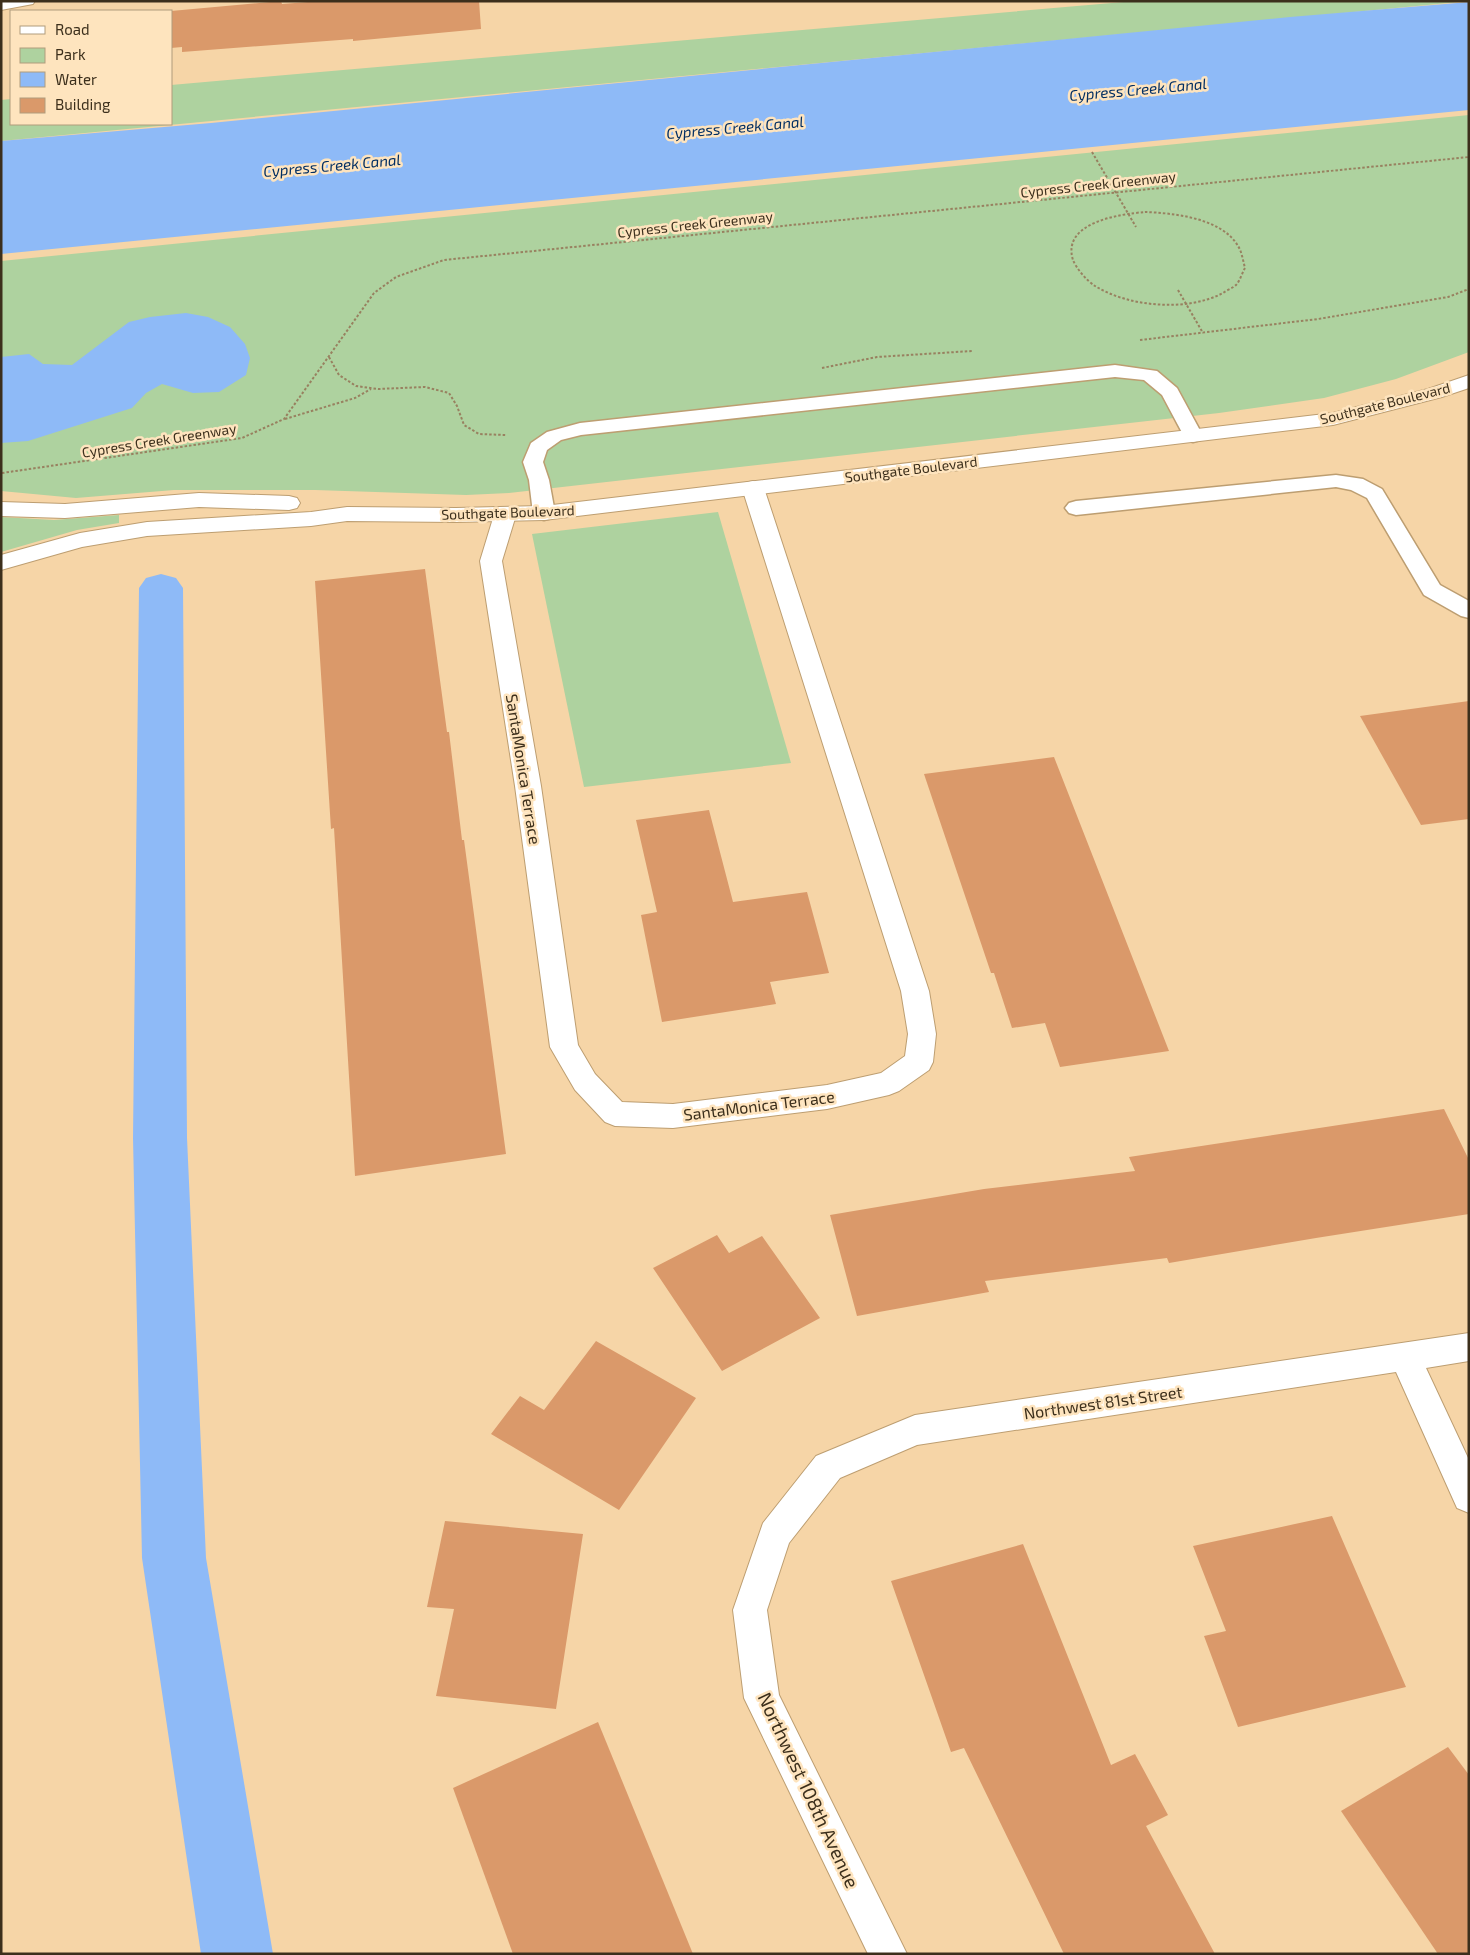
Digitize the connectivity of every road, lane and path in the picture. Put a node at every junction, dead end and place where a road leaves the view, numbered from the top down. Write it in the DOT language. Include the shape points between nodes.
graph roads {
  1 [pos="27,1"];
  2 [pos="1,5"];
  3 [pos="1092,152"];
  4 [pos="1469,157"];
  5 [pos="1116,193"];
  6 [pos="1128,213"];
  7 [pos="1136,227"];
  8 [pos="1178,290"];
  9 [pos="1187,305"];
  10 [pos="1203,333"];
  11 [pos="1469,381"];
  12 [pos="371,389"];
  13 [pos="284,419"];
  14 [pos="1193,436"];
  15 [pos="1,473"];
  16 [pos="753,488"];
  17 [pos="1076,508"];
  18 [pos="1,509"];
  19 [pos="544,513"];
  20 [pos="347,514"];
  21 [pos="505,515"];
  22 [pos="1,563"];
  23 [pos="1469,611"];
  24 [pos="1469,1347"];
  25 [pos="1406,1358"];
  26 [pos="1469,1497"];
  27 [pos="775,1534"];
  28 [pos="888,1954"];
  1 -- 2 [label="street"];
  3 -- 5 [label="path"];
  4 -- 5 [label="path, Cypress Creek Greenway"];
  5 -- 6 [label="path"];
  5 -- 13 [label="path, Cypress Creek Greenway" via="468,257 429,265 396,277 374,293"];
  6 -- 7 [label="path"];
  6 -- 9 [label="path" via="1098,221 1077,236 1072,245 1072,258 1079,272 1112,295 1161,306"];
  6 -- 9 [label="path" via="1163,212 1199,220 1227,235 1243,253 1244,273 1231,290 1204,302"];
  8 -- 9 [label="path"];
  9 -- 10 [label="path"];
  11 -- 14 [label="street, Southgate Boulevard" via="1333,419"];
  12 -- 13 [label="path" via="355,398"];
  13 -- 15 [label="path, Cypress Creek Greenway" via="242,438"];
  14 -- 16 [label="street, Southgate Boulevard"];
  14 -- 19 [label="lane" via="1170,392 1150,375 1115,371 580,429 554,436 538,447 532,462 539,480"];
  16 -- 19 [label="street, Southgate Boulevard"];
  16 -- 21 [label="street, SantaMonica Terrace" via="915,990 922,1034 919,1062 890,1083 827,1097 673,1116 615,1114 585,1082 564,1047 528,786 491,562"];
  17 -- 23 [label="lane" via="1336,481 1356,484 1375,494 1432,590"];
  18 -- 20 [label="street, Southgate Boulevard" via="65,511 199,500 290,504"];
  19 -- 21 [label="street, Southgate Boulevard"];
  20 -- 21 [label="street, Southgate Boulevard"];
  20 -- 22 [label="street, Southgate Boulevard" via="147,529 80,540"];
  24 -- 25 [label="street, Northwest 81st Street"];
  25 -- 26 [label="street"];
  25 -- 27 [label="street, Northwest 81st Street" via="915,1430 828,1467"];
  27 -- 28 [label="street, Northwest 108th Avenue" via="750,1610 762,1698"];
}
